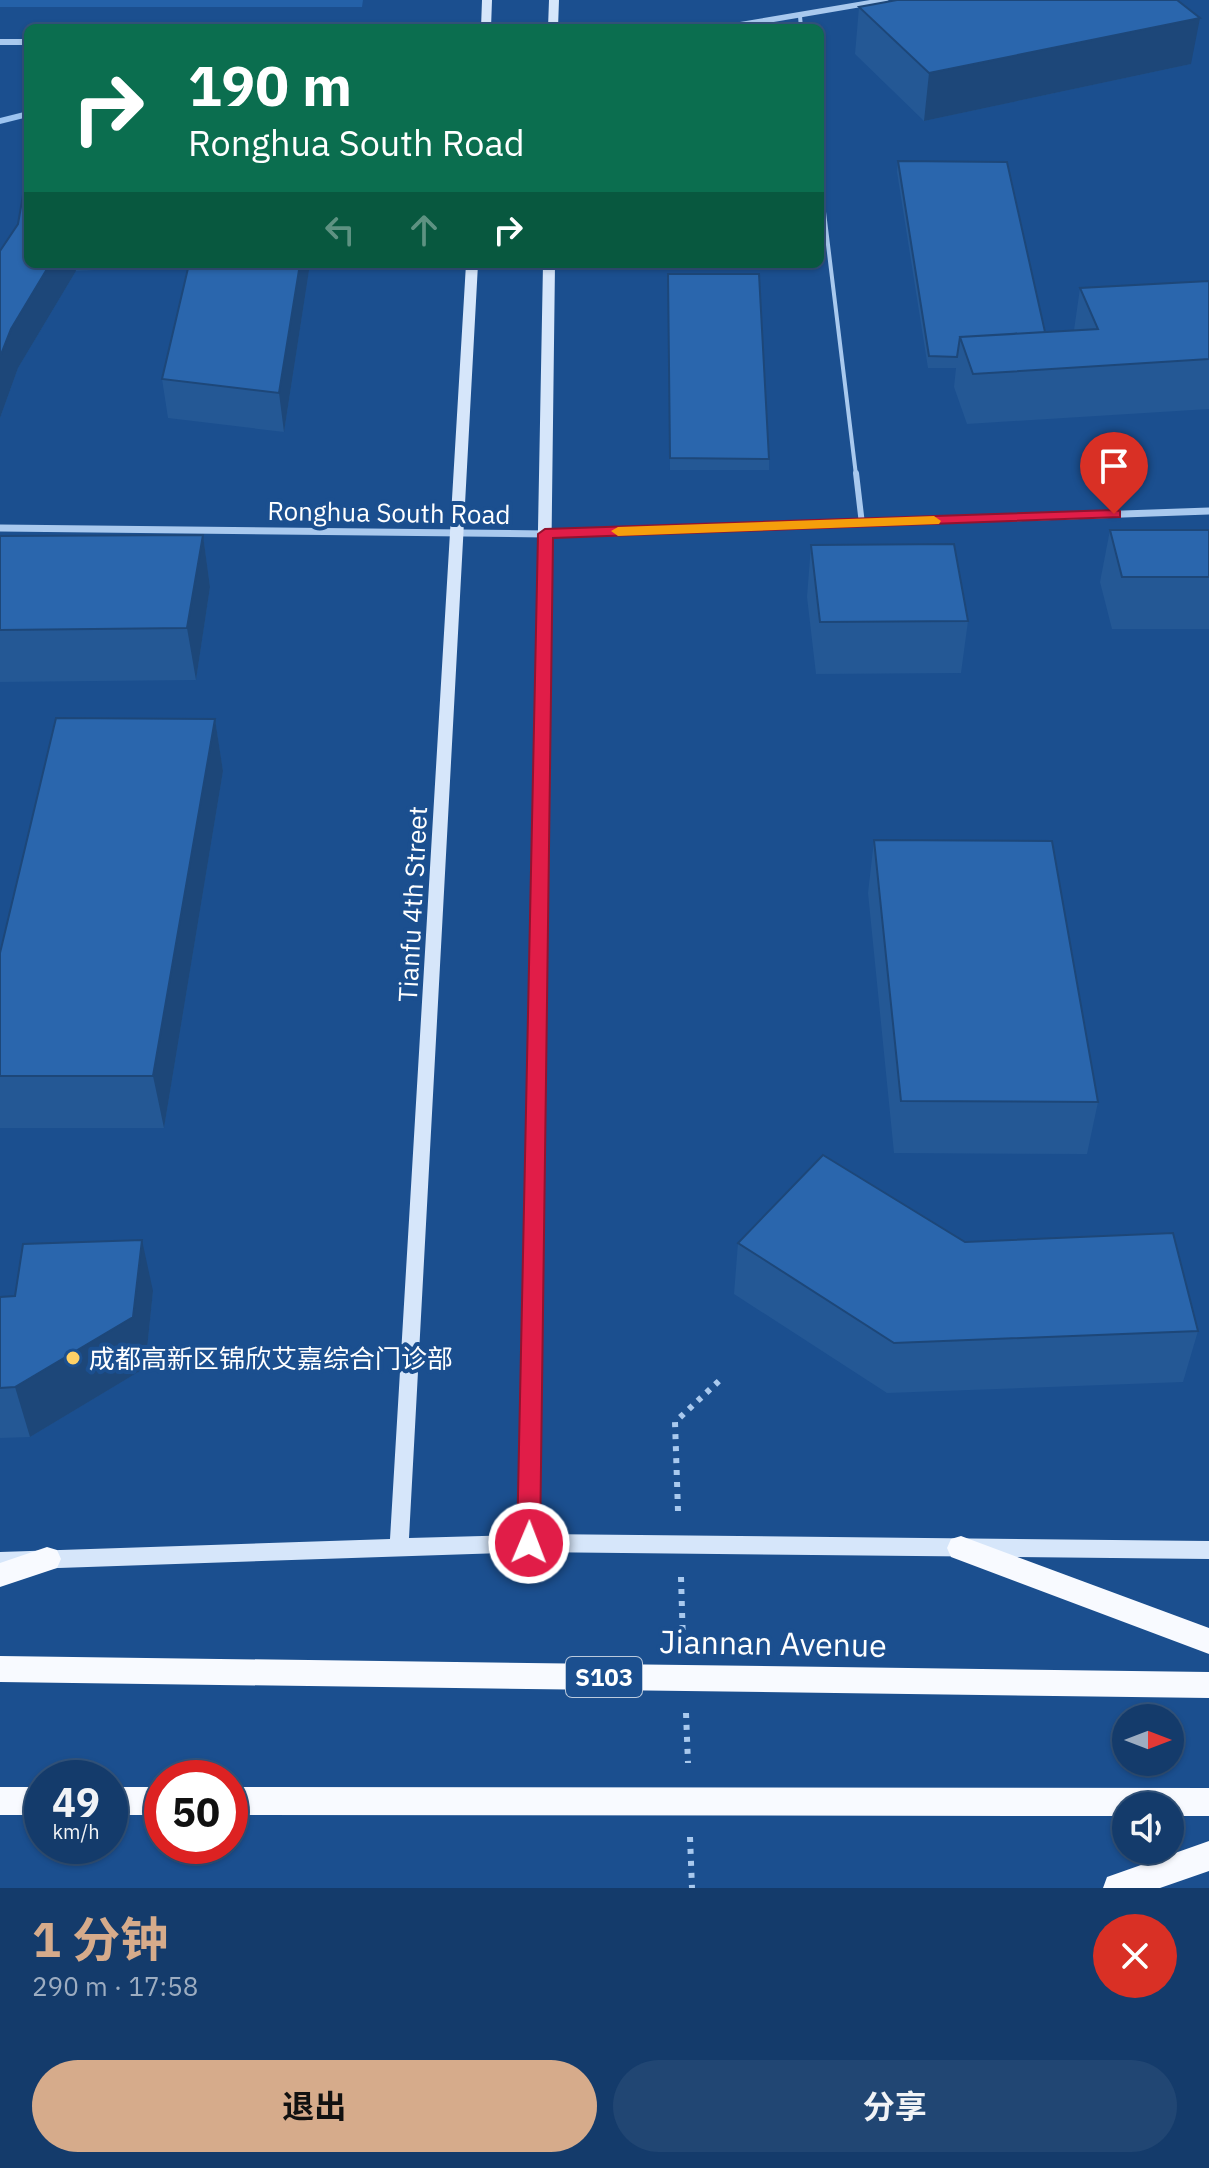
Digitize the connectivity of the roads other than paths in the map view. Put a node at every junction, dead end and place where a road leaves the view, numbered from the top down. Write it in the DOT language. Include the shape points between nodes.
graph roads {
  1 [pos="487,0"];
  2 [pos="554,0"];
  3 [pos="885,0"];
  4 [pos="800,16"];
  5 [pos="486,24"];
  6 [pos="553,24"];
  7 [pos="748,24"];
  8 [pos="801,24"];
  9 [pos="0,42"];
  10 [pos="24,42"];
  11 [pos="824,212"];
  12 [pos="472,268"];
  13 [pos="549,268"];
  14 [pos="1209,511"];
  15 [pos="862,524"];
  16 [pos="0,528"];
  17 [pos="457,533"];
  18 [pos="545,534"];
  19 [pos="529,1543"];
  20 [pos="399,1546"];
  21 [pos="961,1548"];
  22 [pos="1209,1550"];
  23 [pos="47,1559"];
  24 [pos="0,1561"];
  25 [pos="0,1575"];
  26 [pos="1209,1641"];
  27 [pos="0,1669"];
  28 [pos="1209,1685"];
  29 [pos="0,1801"];
  30 [pos="24,1801"];
  31 [pos="248,1801"];
  32 [pos="1209,1802"];
  33 [pos="1209,1856"];
  34 [pos="1118,1888"];
  1 -- 5 [label="main road"];
  2 -- 6 [label="main road"];
  3 -- 4 [label="street"];
  4 -- 7 [label="street"];
  4 -- 8 [label="lane"];
  9 -- 10 [label="street"];
  11 -- 15 [label="lane"];
  12 -- 17 [label="main road, Tianfu 4th Street"];
  13 -- 18 [label="main road"];
  14 -- 15 [label="street, Ronghua South Road"];
  15 -- 18 [label="street, Ronghua South Road"];
  16 -- 17 [label="street, Ronghua South Road"];
  17 -- 18 [label="street, Ronghua South Road"];
  17 -- 20 [label="main road, Tianfu 4th Street"];
  18 -- 19 [label="main road"];
  19 -- 20 [label="main road"];
  19 -- 21 [label="main road"];
  20 -- 23 [label="main road"];
  21 -- 22 [label="main road"];
  21 -- 26 [label="highway"];
  23 -- 24 [label="main road"];
  23 -- 25 [label="highway"];
  27 -- 28 [label="highway, Jiannan Avenue / S103"];
  29 -- 30 [label="highway"];
  31 -- 32 [label="highway"];
  33 -- 34 [label="highway"];
}
